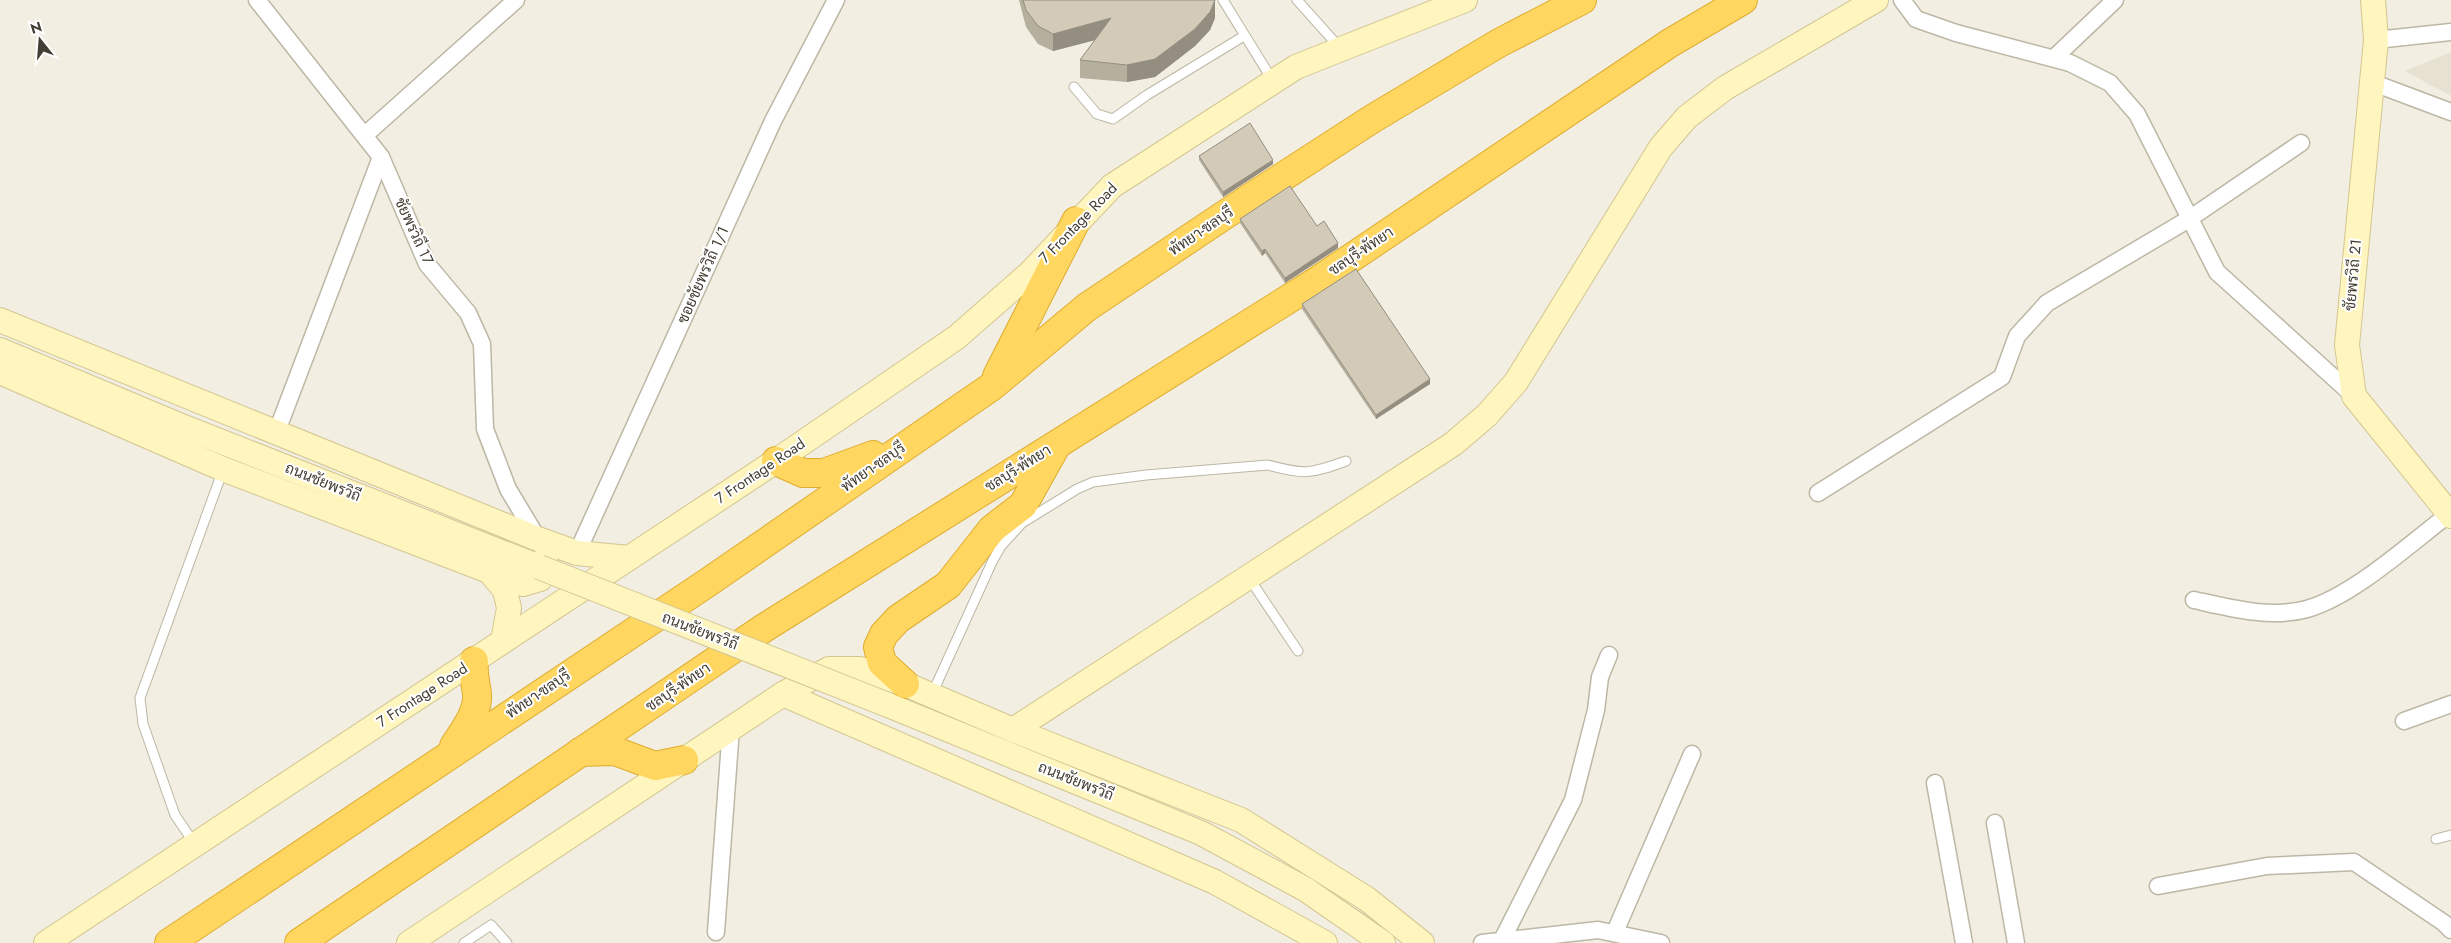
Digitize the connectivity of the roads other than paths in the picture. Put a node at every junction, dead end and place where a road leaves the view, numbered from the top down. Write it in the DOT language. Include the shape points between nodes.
graph roads {
  1 [pos="257,0"];
  2 [pos="516,0"];
  3 [pos="836,0"];
  4 [pos="1223,0"];
  5 [pos="1297,0"];
  6 [pos="1465,0"];
  7 [pos="1582,0"];
  8 [pos="1742,0"];
  9 [pos="1876,0"];
  10 [pos="1902,0"];
  11 [pos="2115,0"];
  12 [pos="2373,0"];
  13 [pos="2449,34"];
  14 [pos="1244,36"];
  15 [pos="2376,40"];
  16 [pos="1341,49"];
  17 [pos="2054,58"];
  18 [pos="1273,81"];
  19 [pos="2371,82"];
  20 [pos="1074,87"];
  21 [pos="2451,112"];
  22 [pos="365,135"];
  23 [pos="2302,143"];
  24 [pos="381,157"];
  25 [pos="2189,218"];
  26 [pos="1076,221"];
  27 [pos="0,320"];
  28 [pos="0,350"];
  29 [pos="0,372"];
  30 [pos="991,387"];
  31 [pos="2354,396"];
  32 [pos="277,431"];
  33 [pos="912,441"];
  34 [pos="1058,443"];
  35 [pos="776,461"];
  36 [pos="1346,461"];
  37 [pos="223,470"];
  38 [pos="1818,493"];
  39 [pos="2450,515"];
  40 [pos="538,539"];
  41 [pos="577,553"];
  42 [pos="629,558"];
  43 [pos="489,571"];
  44 [pos="1249,578"];
  45 [pos="2194,600"];
  46 [pos="503,641"];
  47 [pos="1298,651"];
  48 [pos="1609,655"];
  49 [pos="474,661"];
  50 [pos="905,684"];
  51 [pos="783,694"];
  52 [pos="931,696"];
  53 [pos="2451,704"];
  54 [pos="2404,721"];
  55 [pos="731,728"];
  56 [pos="1013,730"];
  57 [pos="580,752"];
  58 [pos="1692,754"];
  59 [pos="447,755"];
  60 [pos="684,760"];
  61 [pos="1935,783"];
  62 [pos="1995,823"];
  63 [pos="2451,835"];
  64 [pos="2436,839"];
  65 [pos="194,844"];
  66 [pos="2158,886"];
  67 [pos="2451,930"];
  68 [pos="1615,932"];
  69 [pos="716,937"];
  70 [pos="1502,940"];
  71 [pos="46,943"];
  72 [pos="169,943"];
  73 [pos="299,943"];
  74 [pos="410,943"];
  75 [pos="464,943"];
  76 [pos="507,943"];
  77 [pos="1325,943"];
  78 [pos="1384,943"];
  79 [pos="1422,943"];
  80 [pos="1482,943"];
  81 [pos="1662,943"];
  82 [pos="1964,943"];
  83 [pos="2016,943"];
  1 -- 22 [label="street, ชัยพรวิถี 17"];
  2 -- 22 [label="street"];
  3 -- 41 [label="street, ซอยชัยพรวิถี 1/1" via="773,121"];
  4 -- 14 [label="lane"];
  5 -- 16 [label="lane"];
  6 -- 16 [label="main road, 7 Frontage Road"];
  7 -- 30 [label="highway, พัทยา-ชลบุรี" via="1499,43 1372,118 1087,308"];
  8 -- 34 [label="highway, ชลบุรี-พัทยา" via="1670,43 1314,283"];
  9 -- 44 [label="main road" via="1725,88 1687,117 1661,147 1516,382 1487,415 1453,444"];
  10 -- 17 [label="street" via="1916,19 1956,33"];
  11 -- 17 [label="street"];
  12 -- 15 [label="main road, ชัยพรวิถี 21"];
  13 -- 15 [label="street"];
  14 -- 18 [label="lane"];
  14 -- 20 [label="lane" via="1112,119 1097,114"];
  15 -- 19 [label="main road, ชัยพรวิถี 21"];
  16 -- 18 [label="main road, 7 Frontage Road" via="1296,67"];
  17 -- 25 [label="street" via="2110,83 2137,114"];
  18 -- 26 [label="main road, 7 Frontage Road" via="1112,186"];
  19 -- 21 [label="street"];
  19 -- 31 [label="main road, ชัยพรวิถี 21" via="2346,345"];
  22 -- 24 [label="street, ชัยพรวิถี 17"];
  23 -- 25 [label="street"];
  24 -- 32 [label="street"];
  24 -- 40 [label="street, ชัยพรวิถี 17" via="428,264 468,313 482,344 485,429 508,489"];
  25 -- 31 [label="street" via="2218,272"];
  25 -- 38 [label="street" via="2047,303 2017,336 2002,377"];
  26 -- 30 [label="highway"];
  26 -- 35 [label="main road, 7 Frontage Road" via="1030,273 957,337"];
  27 -- 32 [label="main road, ถนนชัยพรวิถี"];
  28 -- 78 [label="main road, ถนนชัยพรวิถี, bridge" via="179,425 1201,832 1305,889"];
  29 -- 37 [label="main road, ถนนชัยพรวิถี"];
  30 -- 33 [label="highway, พัทยา-ชลบุรี"];
  31 -- 39 [label="main road, ชัยพรวิถี 21"];
  32 -- 40 [label="main road, ถนนชัยพรวิถี"];
  33 -- 35 [label="highway" via="824,473 803,473"];
  33 -- 59 [label="highway, พัทยา-ชลบุรี" via="707,583"];
  34 -- 50 [label="highway" via="1024,505 992,529 948,585 898,619 884,634 878,648 882,663"];
  34 -- 57 [label="highway, ชลบุรี-พัทยา" via="764,628"];
  35 -- 42 [label="main road, 7 Frontage Road"];
  36 -- 52 [label="lane" via="1301,474 1268,465 1111,478 1078,489 1022,523 1002,546 975,595"];
  37 -- 43 [label="main road, ถนนชัยพรวิถี"];
  37 -- 65 [label="lane" via="140,698 143,724 175,815"];
  39 -- 45 [label="street" via="2348,591 2307,609 2270,613"];
  40 -- 41 [label="main road, ถนนชัยพรวิถี"];
  40 -- 43 [label="main road" via="546,563 540,579 523,584"];
  41 -- 42 [label="main road, ถนนชัยพรวิถี"];
  42 -- 46 [label="main road, 7 Frontage Road"];
  43 -- 46 [label="main road, ถนนชัยพรวิถี" via="505,590 508,608"];
  44 -- 47 [label="lane"];
  44 -- 56 [label="main road"];
  46 -- 49 [label="main road, 7 Frontage Road"];
  48 -- 70 [label="street" via="1600,677 1596,710 1573,800"];
  49 -- 59 [label="highway" via="472,675 477,700 470,723"];
  49 -- 65 [label="main road, 7 Frontage Road"];
  50 -- 51 [label="main road, ถนนชัยพรวิถี" via="860,669 829,669"];
  50 -- 52 [label="main road, ถนนชัยพรวิถี"];
  51 -- 55 [label="main road"];
  51 -- 77 [label="main road" via="1216,882"];
  52 -- 56 [label="main road, ถนนชัยพรวิถี"];
  53 -- 54 [label="street"];
  55 -- 60 [label="main road"];
  55 -- 69 [label="street"];
  56 -- 79 [label="main road, ถนนชัยพรวิถี" via="1241,820 1367,899"];
  57 -- 60 [label="highway" via="615,751 655,766"];
  57 -- 73 [label="highway, ชลบุรี-พัทยา"];
  58 -- 68 [label="street"];
  59 -- 72 [label="highway, พัทยา-ชลบุรี"];
  60 -- 74 [label="main road"];
  61 -- 82 [label="street"];
  62 -- 83 [label="street"];
  63 -- 64 [label="lane"];
  65 -- 71 [label="main road, 7 Frontage Road"];
  66 -- 67 [label="street" via="2267,866 2354,862"];
  68 -- 70 [label="street" via="1598,930"];
  68 -- 81 [label="street"];
  70 -- 80 [label="street"];
  75 -- 76 [label="lane" via="491,925"];
}
